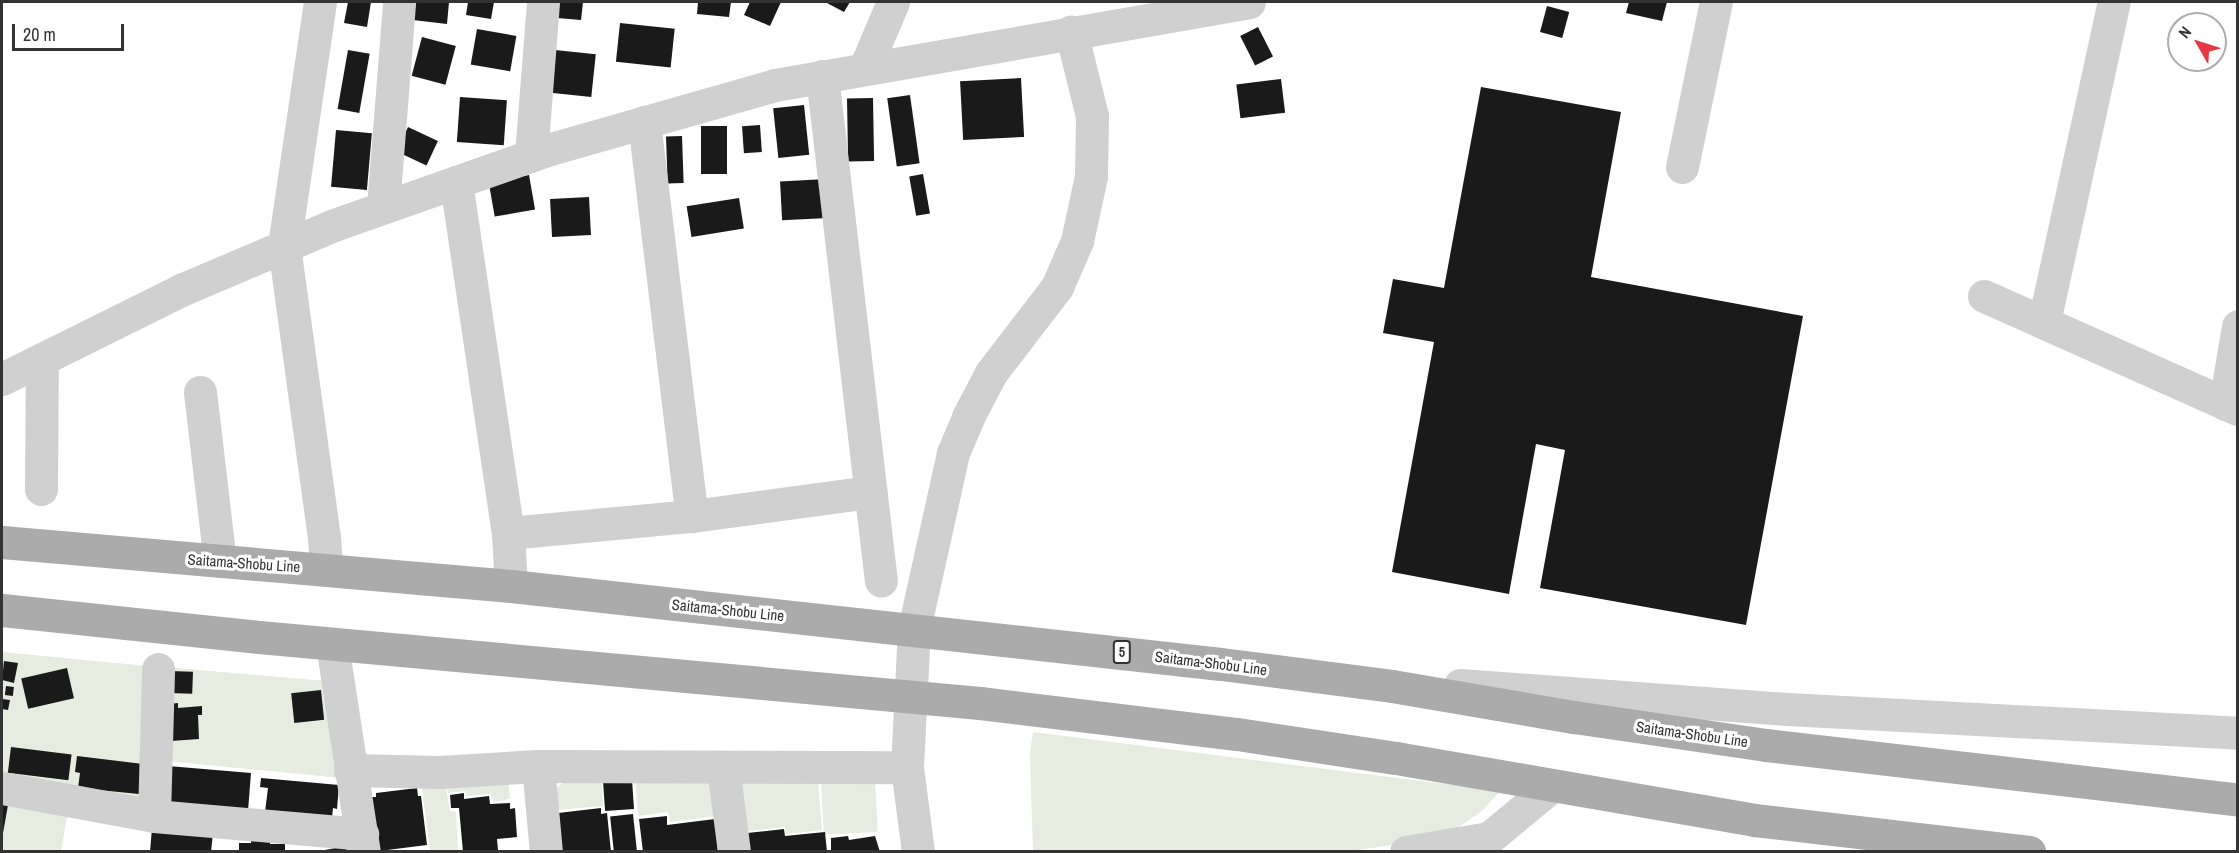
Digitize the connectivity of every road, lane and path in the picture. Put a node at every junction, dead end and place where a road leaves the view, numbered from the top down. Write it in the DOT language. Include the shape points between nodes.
graph roads {
  1 [pos="320,2"];
  2 [pos="399,2"];
  3 [pos="543,2"];
  4 [pos="893,2"];
  5 [pos="1250,2"];
  6 [pos="1716,2"];
  7 [pos="2114,2"];
  8 [pos="1071,32"];
  9 [pos="865,68"];
  10 [pos="822,76"];
  11 [pos="644,122"];
  12 [pos="531,155"];
  13 [pos="1682,167"];
  14 [pos="456,182"];
  15 [pos="383,207"];
  16 [pos="284,246"];
  17 [pos="1984,296"];
  18 [pos="2044,322"];
  19 [pos="2238,326"];
  20 [pos="42,359"];
  21 [pos="2,380"];
  22 [pos="200,392"];
  23 [pos="2231,407"];
  24 [pos="41,489"];
  25 [pos="870,492"];
  26 [pos="692,516"];
  27 [pos="508,533"];
  28 [pos="2,542"];
  29 [pos="220,561"];
  30 [pos="326,569"];
  31 [pos="881,581"];
  32 [pos="511,586"];
  33 [pos="2,610"];
  34 [pos="914,629"];
  35 [pos="332,644"];
  36 [pos="158,669"];
  37 [pos="1296,673"];
  38 [pos="909,696"];
  39 [pos="2238,733"];
  40 [pos="538,766"];
  41 [pos="723,767"];
  42 [pos="907,767"];
  43 [pos="350,770"];
  44 [pos="1553,785"];
  45 [pos="2,788"];
  46 [pos="2238,800"];
  47 [pos="154,816"];
  48 [pos="363,843"];
  49 [pos="546,852"];
  50 [pos="734,852"];
  51 [pos="918,852"];
  52 [pos="1406,852"];
  53 [pos="2029,852"];
  1 -- 16 [label="street"];
  2 -- 15 [label="street"];
  3 -- 12 [label="street"];
  4 -- 9 [label="street"];
  5 -- 8 [label="street"];
  6 -- 13 [label="street"];
  7 -- 18 [label="street"];
  8 -- 9 [label="street"];
  8 -- 34 [label="street" via="1092,116 1091,176 1077,241 1057,287 992,373 968,417 953,453"];
  9 -- 10 [label="street"];
  10 -- 11 [label="street" via="775,85"];
  10 -- 25 [label="street"];
  11 -- 12 [label="street"];
  11 -- 26 [label="street"];
  12 -- 14 [label="street"];
  14 -- 15 [label="street"];
  14 -- 27 [label="street"];
  15 -- 16 [label="street"];
  16 -- 20 [label="street" via="181,290"];
  16 -- 30 [label="street"];
  17 -- 18 [label="street"];
  18 -- 23 [label="street"];
  19 -- 23 [label="street"];
  20 -- 21 [label="street"];
  20 -- 24 [label="street"];
  22 -- 29 [label="street"];
  25 -- 26 [label="street"];
  25 -- 31 [label="street"];
  26 -- 27 [label="street"];
  27 -- 32 [label="street"];
  28 -- 29 [label="main road, Saitama-Shobu Line / 5"];
  29 -- 30 [label="main road, Saitama-Shobu Line / 5"];
  30 -- 32 [label="main road, Saitama-Shobu Line / 5"];
  32 -- 34 [label="main road, Saitama-Shobu Line / 5"];
  33 -- 35 [label="main road"];
  34 -- 37 [label="main road, Saitama-Shobu Line / 5"];
  34 -- 38 [label="street"];
  35 -- 38 [label="main road"];
  35 -- 43 [label="street"];
  36 -- 47 [label="street"];
  37 -- 39 [label="street" via="1786,709"];
  37 -- 46 [label="main road, Saitama-Shobu Line / 5" via="1766,745"];
  38 -- 42 [label="street"];
  38 -- 44 [label="main road" via="1237,734"];
  40 -- 41 [label="street"];
  40 -- 43 [label="street" via="439,772"];
  40 -- 49 [label="street"];
  41 -- 42 [label="street"];
  41 -- 50 [label="street"];
  42 -- 51 [label="street"];
  43 -- 48 [label="street"];
  44 -- 52 [label="street" via="1489,838"];
  44 -- 53 [label="main road" via="1754,820"];
  45 -- 47 [label="street"];
  47 -- 48 [label="street"];
}
